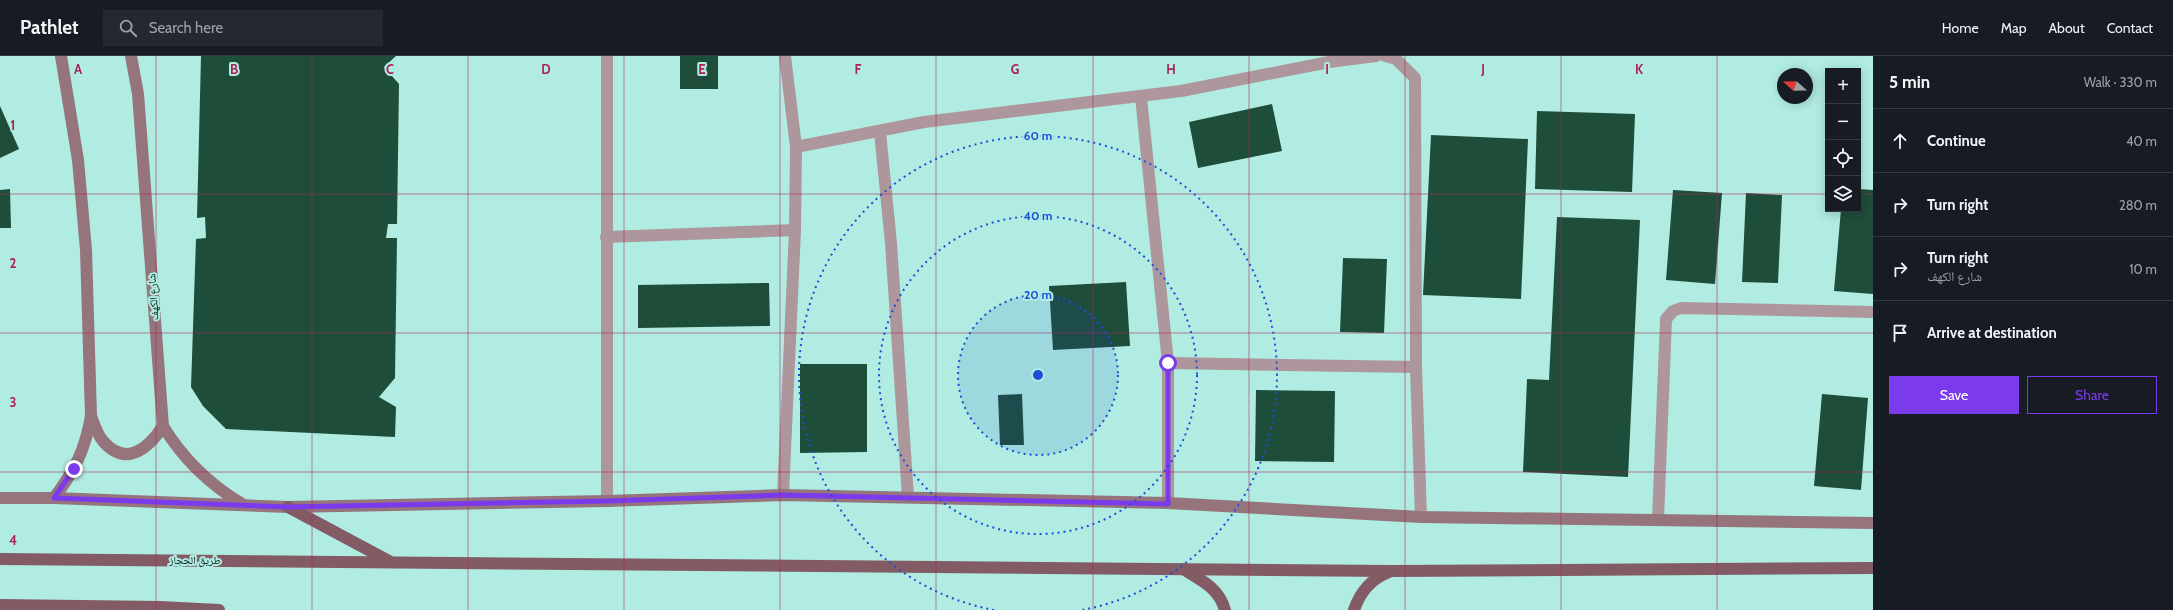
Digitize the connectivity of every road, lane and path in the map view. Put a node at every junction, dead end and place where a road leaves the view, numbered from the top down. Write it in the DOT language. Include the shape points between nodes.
graph roads {
  1 [pos="61,56"];
  2 [pos="131,56"];
  3 [pos="607,56"];
  4 [pos="785,56"];
  5 [pos="1376,56"];
  6 [pos="1385,56"];
  7 [pos="1141,97"];
  8 [pos="880,132"];
  9 [pos="796,147"];
  10 [pos="795,230"];
  11 [pos="606,237"];
  12 [pos="1873,312"];
  13 [pos="1168,363"];
  14 [pos="1416,367"];
  15 [pos="91,416"];
  16 [pos="163,426"];
  17 [pos="783,495"];
  18 [pos="908,497"];
  19 [pos="0,498"];
  20 [pos="54,498"];
  21 [pos="607,501"];
  22 [pos="243,504"];
  23 [pos="1168,504"];
  24 [pos="288,507"];
  25 [pos="1421,517"];
  26 [pos="1658,520"];
  27 [pos="1873,523"];
  28 [pos="0,559"];
  29 [pos="390,561"];
  30 [pos="1873,568"];
  31 [pos="1182,569"];
  32 [pos="1392,571"];
  33 [pos="0,605"];
  34 [pos="160,608"];
  35 [pos="219,610"];
  36 [pos="1225,610"];
  37 [pos="1354,610"];
  1 -- 15 [label="main road" via="78,160 86,250"];
  2 -- 16 [label="main road, شارع الكهف" via="138,94"];
  3 -- 11 [label="street"];
  4 -- 9 [label="street"];
  5 -- 7 [label="street" via="1329,62"];
  6 -- 14 [label="street" via="1396,59 1415,78"];
  7 -- 8 [label="street" via="924,122"];
  7 -- 13 [label="street"];
  8 -- 9 [label="street"];
  8 -- 18 [label="street"];
  9 -- 10 [label="street"];
  10 -- 11 [label="street"];
  10 -- 17 [label="street"];
  11 -- 21 [label="street"];
  12 -- 26 [label="street" via="1681,308 1673,311 1666,319"];
  13 -- 14 [label="street"];
  13 -- 23 [label="street"];
  14 -- 25 [label="street"];
  15 -- 16 [label="main road" via="102,440 119,452 129,454 148,446"];
  15 -- 20 [label="main road" via="87,440 80,459"];
  16 -- 22 [label="main road, شارع الكهف" via="174,445 188,461 222,492"];
  17 -- 18 [label="main road"];
  17 -- 21 [label="main road"];
  18 -- 23 [label="main road"];
  19 -- 20 [label="main road"];
  20 -- 22 [label="main road"];
  21 -- 24 [label="main road"];
  22 -- 24 [label="main road"];
  23 -- 25 [label="main road"];
  24 -- 29 [label="main road"];
  25 -- 26 [label="main road"];
  26 -- 27 [label="main road"];
  28 -- 29 [label="main road, طريق الحجاز"];
  29 -- 31 [label="main road, طريق الحجاز"];
  30 -- 32 [label="main road, طريق الحجاز"];
  31 -- 32 [label="main road, طريق الحجاز"];
  31 -- 36 [label="main road" via="1216,592"];
  32 -- 37 [label="main road" via="1378,576 1363,590"];
  33 -- 34 [label="main road"];
  34 -- 35 [label="main road"];
}
